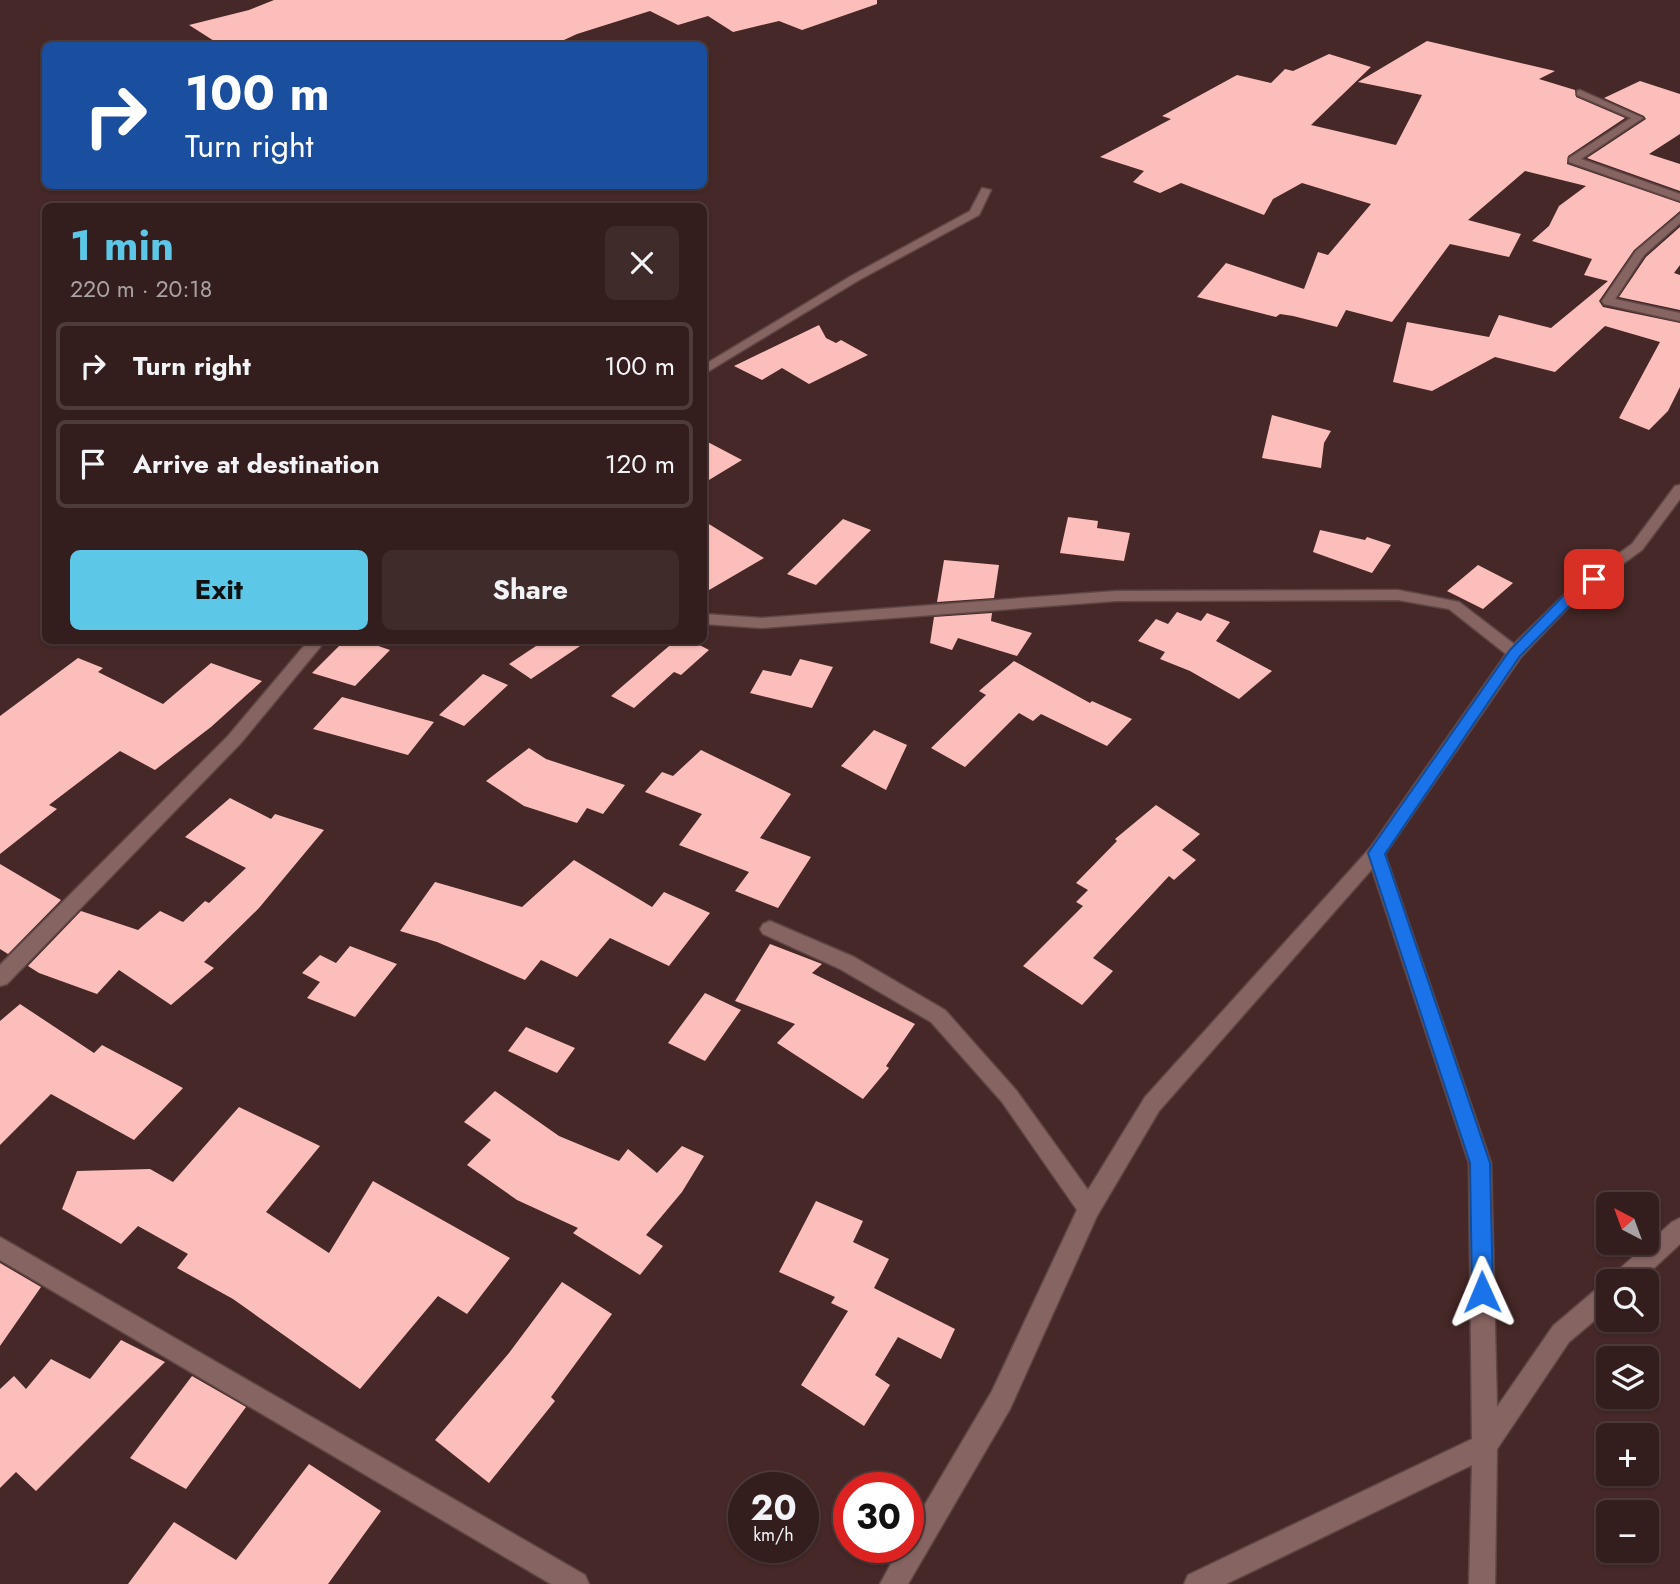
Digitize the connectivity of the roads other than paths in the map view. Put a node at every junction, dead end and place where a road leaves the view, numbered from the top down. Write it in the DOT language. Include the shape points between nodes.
graph roads {
  1 [pos="1580,93"];
  2 [pos="986,190"];
  3 [pos="1680,198"];
  4 [pos="1680,217"];
  5 [pos="1680,317"];
  6 [pos="707,368"];
  7 [pos="1680,489"];
  8 [pos="707,619"];
  9 [pos="315,644"];
  10 [pos="1515,653"];
  11 [pos="1376,853"];
  12 [pos="770,929"];
  13 [pos="0,978"];
  14 [pos="1090,1209"];
  15 [pos="1680,1229"];
  16 [pos="0,1248"];
  17 [pos="1636,1269"];
  18 [pos="1596,1304"];
  19 [pos="1485,1446"];
  20 [pos="576,1584"];
  21 [pos="893,1584"];
  22 [pos="1197,1584"];
  23 [pos="1482,1584"];
  1 -- 3 [label="street" via="1638,118 1573,160"];
  2 -- 6 [label="street" via="975,213 855,278"];
  4 -- 5 [label="street" via="1640,253 1608,301"];
  7 -- 10 [label="street" via="1637,547 1575,592"];
  8 -- 10 [label="street" via="761,624 1116,596 1398,596 1454,605"];
  9 -- 13 [label="street" via="234,740"];
  10 -- 11 [label="street"];
  11 -- 14 [label="street" via="1152,1104"];
  11 -- 19 [label="street" via="1480,1163"];
  12 -- 14 [label="street" via="847,963 938,1016 1009,1096"];
  14 -- 21 [label="street" via="1001,1399"];
  15 -- 17 [label="street"];
  16 -- 20 [label="street"];
  18 -- 19 [label="street" via="1561,1334"];
  19 -- 22 [label="street"];
  19 -- 23 [label="street"];
}
